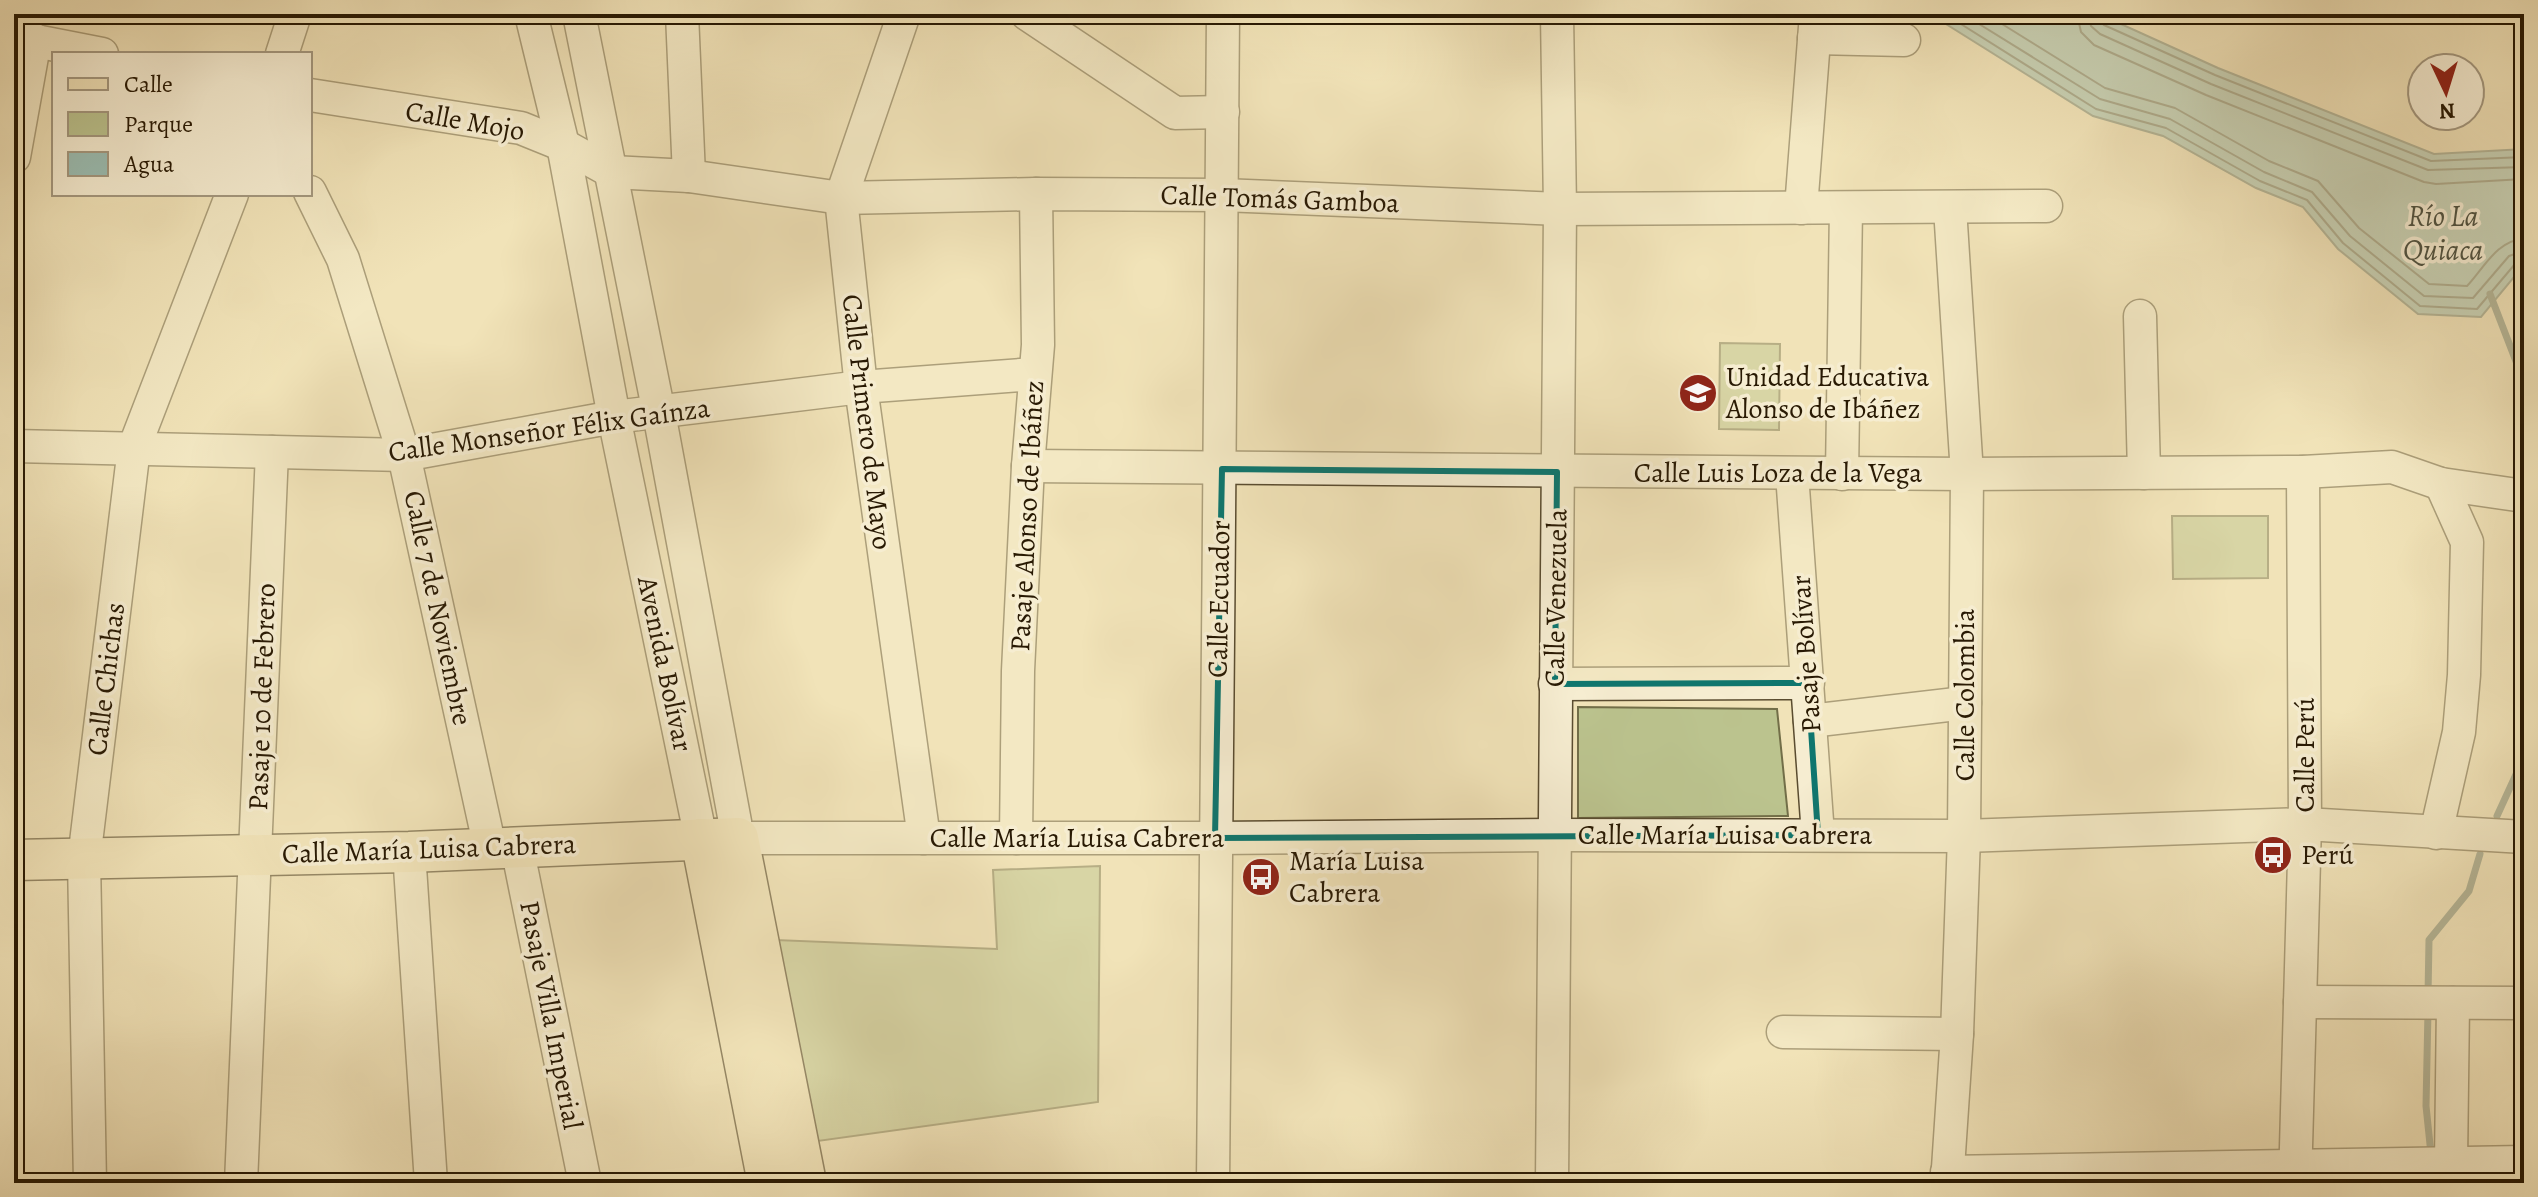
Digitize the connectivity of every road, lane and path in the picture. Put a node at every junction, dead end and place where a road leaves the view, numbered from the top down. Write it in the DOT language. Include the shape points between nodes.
graph roads {
  1 [pos="295,14"];
  2 [pos="531,14"];
  3 [pos="579,14"];
  4 [pos="682,14"];
  5 [pos="1027,14"];
  6 [pos="1223,14"];
  7 [pos="1557,14"];
  8 [pos="900,16"];
  9 [pos="1815,26"];
  10 [pos="24,39"];
  11 [pos="1904,40"];
  12 [pos="92,52"];
  13 [pos="283,52"];
  14 [pos="312,95"];
  15 [pos="1223,112"];
  16 [pos="563,145"];
  17 [pos="14,157"];
  18 [pos="612,172"];
  19 [pos="689,176"];
  20 [pos="1036,194"];
  21 [pos="1222,195"];
  22 [pos="231,196"];
  23 [pos="312,196"];
  24 [pos="841,198"];
  25 [pos="2046,206"];
  26 [pos="1801,208"];
  27 [pos="1846,208"];
  28 [pos="1950,208"];
  29 [pos="1560,209"];
  30 [pos="2140,316"];
  31 [pos="1035,374"];
  32 [pos="861,387"];
  33 [pos="659,413"];
  34 [pos="614,417"];
  35 [pos="14,446"];
  36 [pos="134,448"];
  37 [pos="272,452"];
  38 [pos="404,455"];
  39 [pos="1028,466"];
  40 [pos="1222,469"];
  41 [pos="1557,472"];
  42 [pos="2303,472"];
  43 [pos="2144,473"];
  44 [pos="1792,474"];
  45 [pos="1842,474"];
  46 [pos="1967,474"];
  47 [pos="2441,484"];
  48 [pos="2524,496"];
  49 [pos="1808,683"];
  50 [pos="1555,684"];
  51 [pos="1965,703"];
  52 [pos="1810,721"];
  53 [pos="2305,824"];
  54 [pos="2436,833"];
  55 [pos="1554,835"];
  56 [pos="1818,835"];
  57 [pos="1964,836"];
  58 [pos="2524,837"];
  59 [pos="924,838"];
  60 [pos="1016,838"];
  61 [pos="1215,838"];
  62 [pos="720,839"];
  63 [pos="504,847"];
  64 [pos="409,852"];
  65 [pos="255,855"];
  66 [pos="84,859"];
  67 [pos="14,860"];
  68 [pos="2300,1002"];
  69 [pos="2453,1003"];
  70 [pos="2524,1003"];
  71 [pos="1783,1032"];
  72 [pos="1957,1034"];
  73 [pos="2524,1162"];
  74 [pos="2451,1163"];
  75 [pos="2296,1174"];
  76 [pos="1947,1178"];
  77 [pos="90,1183"];
  78 [pos="241,1183"];
  79 [pos="431,1183"];
  80 [pos="585,1183"];
  81 [pos="768,1183"];
  82 [pos="806,1183"];
  83 [pos="1213,1183"];
  84 [pos="1552,1183"];
  1 -- 13 [label="street"];
  2 -- 16 [label="street, Avenida Bolívar"];
  3 -- 18 [label="street, Avenida Bolívar"];
  4 -- 19 [label="street"];
  5 -- 15 [label="street" via="1175,113"];
  6 -- 15 [label="street, Calle Ecuador"];
  7 -- 29 [label="street, Calle Venezuela"];
  8 -- 24 [label="street, Calle Primero de Mayo"];
  9 -- 11 [label="street"];
  9 -- 26 [label="street"];
  10 -- 12 [label="street"];
  10 -- 17 [label="street"];
  14 -- 16 [label="street, Calle Mojo" via="521,128"];
  15 -- 21 [label="street, Calle Ecuador"];
  16 -- 18 [label="street, Calle Mojo"];
  16 -- 34 [label="street, Avenida Bolívar"];
  18 -- 19 [label="street, Calle Tomás Gamboa"];
  18 -- 33 [label="street, Avenida Bolívar"];
  19 -- 24 [label="street, Calle Tomás Gamboa"];
  20 -- 21 [label="street, Calle Tomás Gamboa"];
  20 -- 24 [label="street, Calle Tomás Gamboa"];
  20 -- 31 [label="street, Pasaje Alonso de Ibáñez"];
  21 -- 29 [label="street, Calle Tomás Gamboa"];
  21 -- 40 [label="street, Calle Ecuador"];
  22 -- 36 [label="street, Calle Chichas"];
  23 -- 38 [label="street, Calle 7 de Noviembre" via="343,259"];
  24 -- 32 [label="street, Calle Primero de Mayo"];
  25 -- 28 [label="street, Calle Tomás Gamboa"];
  26 -- 27 [label="street, Calle Tomás Gamboa"];
  26 -- 29 [label="street, Calle Tomás Gamboa"];
  27 -- 28 [label="street, Calle Tomás Gamboa"];
  27 -- 45 [label="street"];
  28 -- 46 [label="street, Calle Colombia"];
  29 -- 41 [label="street, Calle Venezuela"];
  30 -- 43 [label="street"];
  31 -- 32 [label="street, Calle Monseñor Félix Gaínza"];
  31 -- 39 [label="street, Pasaje Alonso de Ibáñez"];
  32 -- 33 [label="street, Calle Monseñor Félix Gaínza"];
  32 -- 59 [label="street, Calle Primero de Mayo"];
  33 -- 34 [label="street, Calle Monseñor Félix Gaínza"];
  33 -- 62 [label="street, Avenida Bolívar"];
  34 -- 38 [label="street, Calle Monseñor Félix Gaínza"];
  34 -- 62 [label="street, Avenida Bolívar"];
  35 -- 36 [label="street, Calle Monseñor Félix Gaínza"];
  36 -- 37 [label="street, Calle Monseñor Félix Gaínza"];
  36 -- 66 [label="street, Calle Chichas"];
  37 -- 38 [label="street, Calle Monseñor Félix Gaínza"];
  37 -- 65 [label="street, Pasaje 10 de Febrero"];
  38 -- 63 [label="street, Calle 7 de Noviembre"];
  39 -- 40 [label="street, Calle Luis Loza de la Vega"];
  39 -- 60 [label="street, Pasaje Alonso de Ibáñez"];
  40 -- 41 [label="street, Calle Luis Loza de la Vega"];
  40 -- 61 [label="street, Calle Ecuador"];
  41 -- 44 [label="street, Calle Luis Loza de la Vega"];
  41 -- 50 [label="street, Calle Venezuela"];
  42 -- 43 [label="street, Calle Luis Loza de la Vega"];
  42 -- 47 [label="street, Calle Luis Loza de la Vega" via="2392,467"];
  42 -- 53 [label="street, Calle Perú"];
  43 -- 46 [label="street, Calle Luis Loza de la Vega"];
  44 -- 45 [label="street, Calle Luis Loza de la Vega"];
  44 -- 49 [label="street, Pasaje Bolívar"];
  45 -- 46 [label="street, Calle Luis Loza de la Vega"];
  46 -- 51 [label="street, Calle Colombia"];
  47 -- 48 [label="street, Calle Luis Loza de la Vega"];
  47 -- 54 [label="street" via="2467,542 2459,732"];
  49 -- 50 [label="street"];
  49 -- 52 [label="street, Pasaje Bolívar"];
  50 -- 55 [label="street, Calle Venezuela"];
  51 -- 52 [label="street"];
  51 -- 57 [label="street, Calle Colombia"];
  52 -- 56 [label="street, Pasaje Bolívar"];
  53 -- 54 [label="street, Calle María Luisa Cabrera"];
  53 -- 57 [label="street, Calle María Luisa Cabrera"];
  53 -- 68 [label="street, Calle Perú"];
  54 -- 58 [label="street, Calle María Luisa Cabrera"];
  55 -- 56 [label="street, Calle María Luisa Cabrera"];
  55 -- 61 [label="street, Calle María Luisa Cabrera"];
  55 -- 84 [label="street, Calle Venezuela"];
  56 -- 57 [label="street, Calle María Luisa Cabrera"];
  57 -- 72 [label="street, Calle Colombia"];
  59 -- 60 [label="street, Calle María Luisa Cabrera"];
  59 -- 62 [label="street, Calle María Luisa Cabrera"];
  60 -- 61 [label="street, Calle María Luisa Cabrera"];
  61 -- 83 [label="street, Calle Ecuador"];
  62 -- 63 [label="main road, Calle María Luisa Cabrera"];
  62 -- 81 [label="main road, Avenida Bolívar"];
  62 -- 82 [label="main road, Avenida Bolívar"];
  63 -- 64 [label="main road, Calle María Luisa Cabrera"];
  63 -- 80 [label="street, Pasaje Villa Imperial"];
  64 -- 65 [label="main road, Calle María Luisa Cabrera"];
  64 -- 79 [label="street"];
  65 -- 66 [label="main road, Calle María Luisa Cabrera"];
  65 -- 78 [label="street, Pasaje 10 de Febrero"];
  66 -- 67 [label="main road, Calle María Luisa Cabrera"];
  66 -- 77 [label="street, Calle Chichas"];
  68 -- 69 [label="street"];
  68 -- 75 [label="street, Calle Perú"];
  69 -- 70 [label="street"];
  69 -- 74 [label="street"];
  71 -- 72 [label="street"];
  72 -- 76 [label="street, Calle Colombia"];
  73 -- 74 [label="street"];
  74 -- 75 [label="street"];
  75 -- 76 [label="street"];
}
